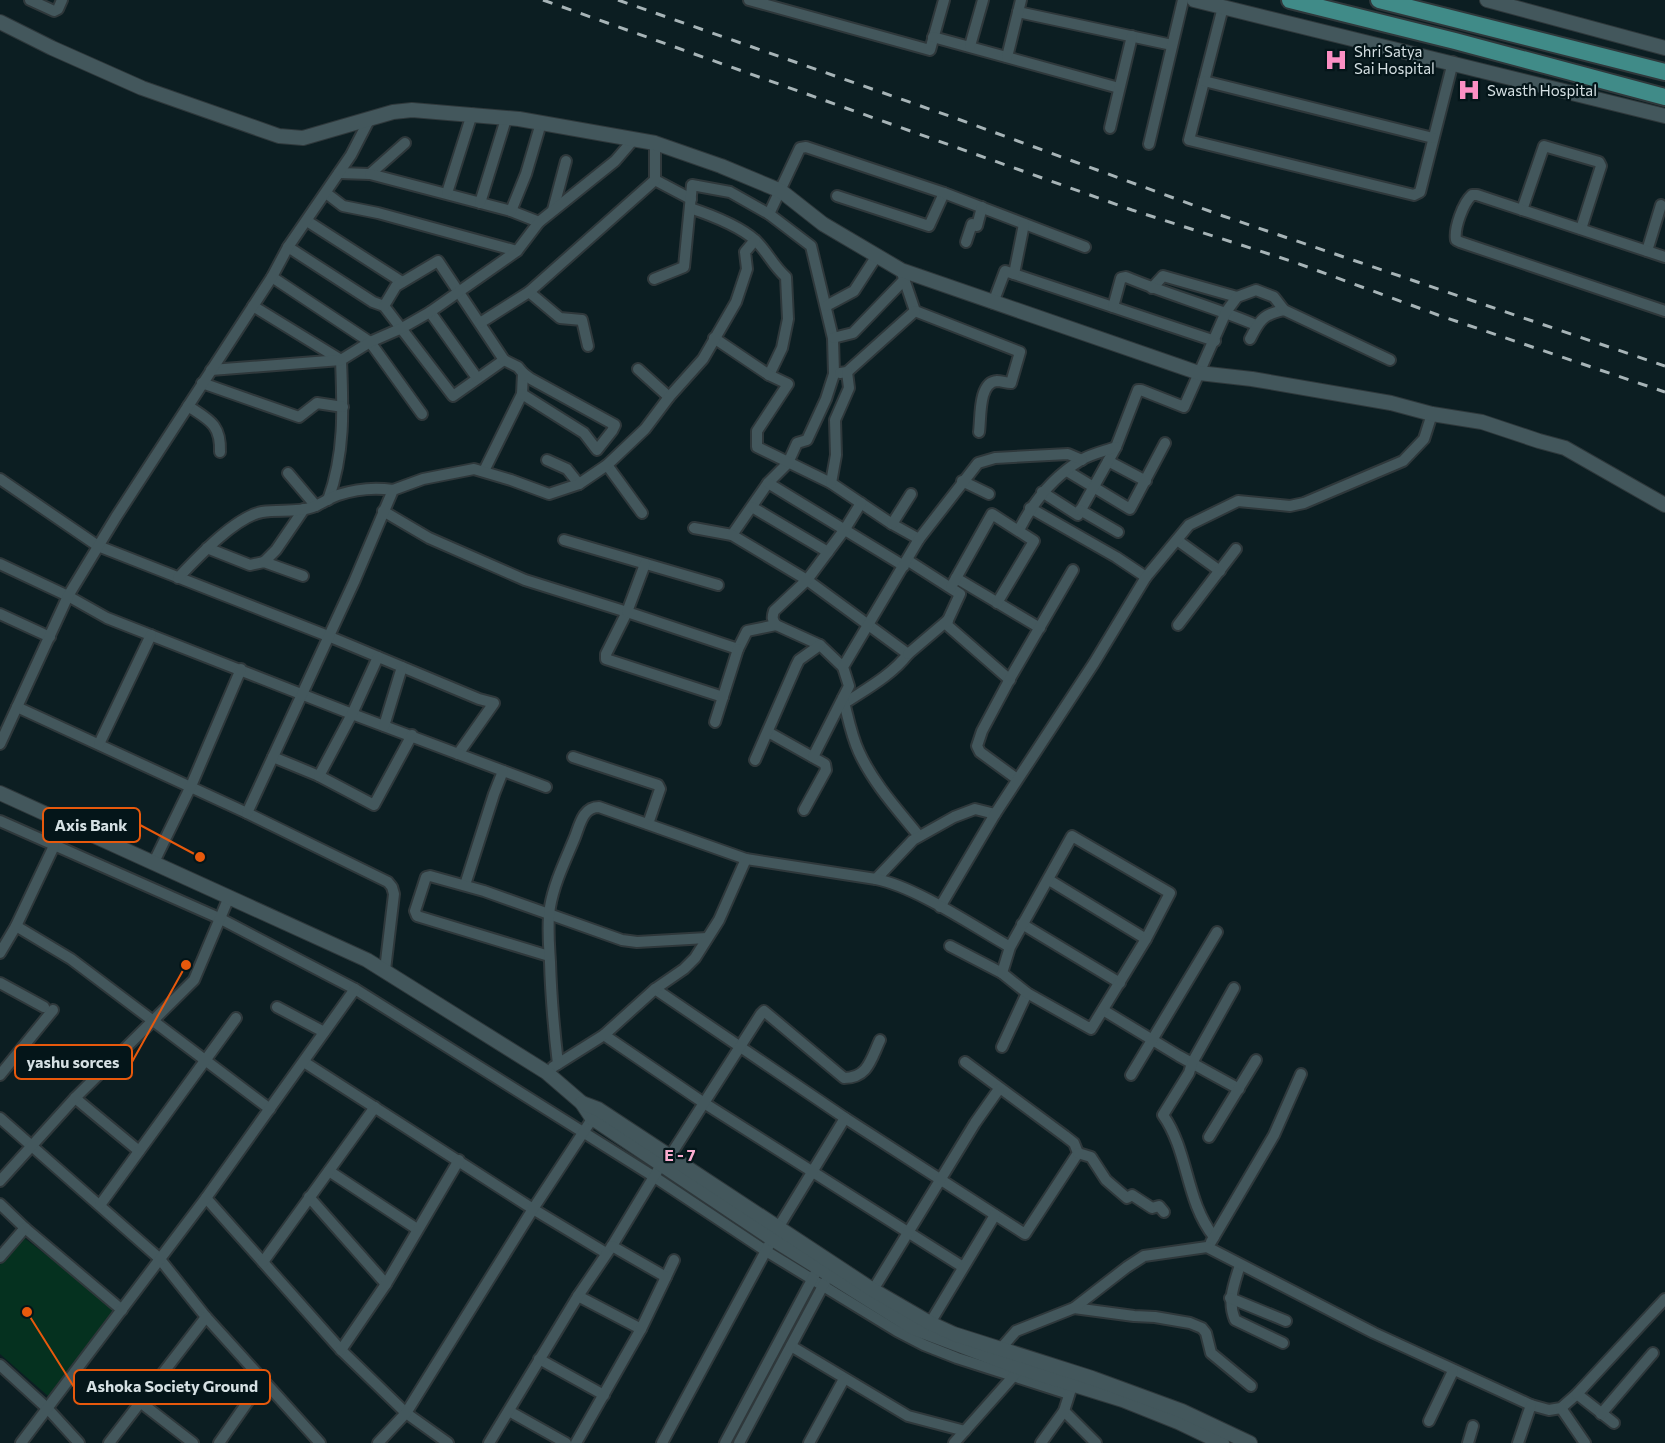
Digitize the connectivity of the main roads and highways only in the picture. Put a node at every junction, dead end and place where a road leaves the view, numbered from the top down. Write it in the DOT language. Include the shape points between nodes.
graph roads {
  1 [pos="1290,0"];
  2 [pos="1379,0"];
  3 [pos="1665,72"];
  4 [pos="1665,97"];
  1 -- 4 [label="main road"];
  2 -- 3 [label="main road"];
}
